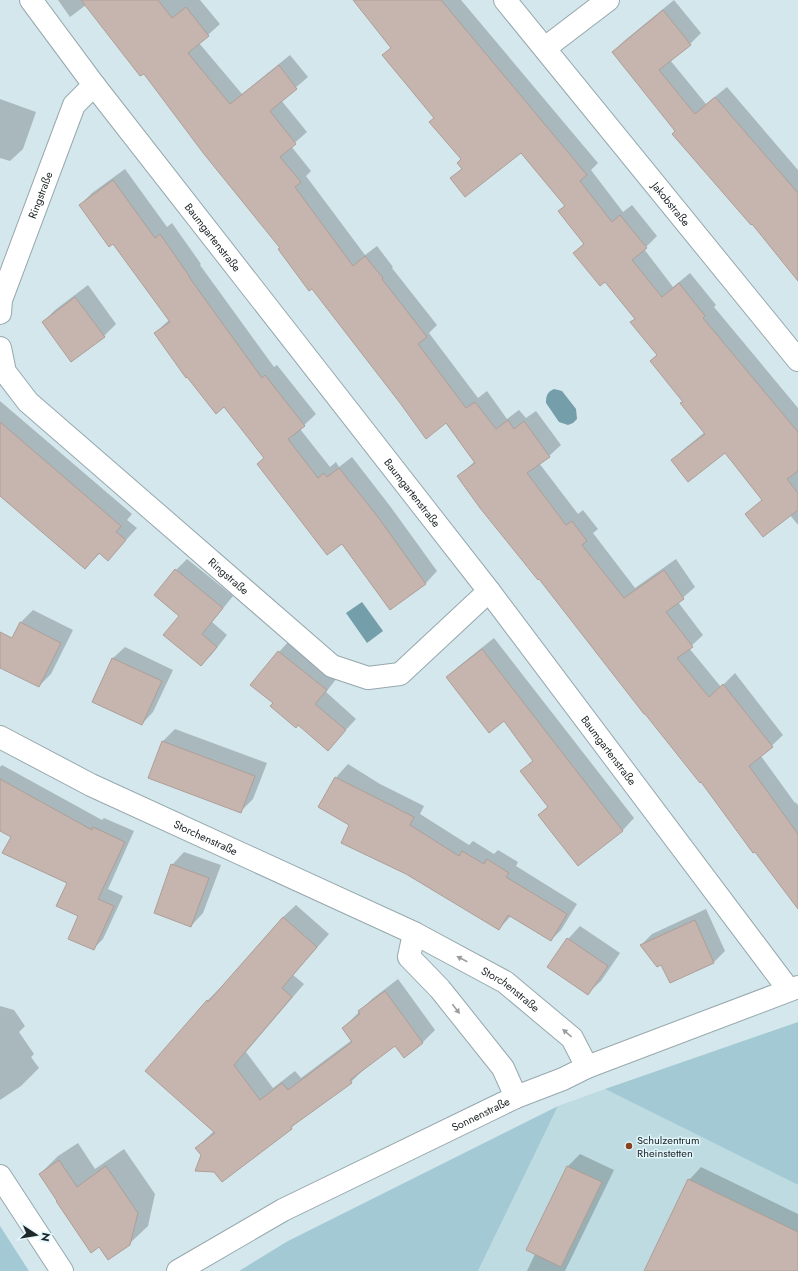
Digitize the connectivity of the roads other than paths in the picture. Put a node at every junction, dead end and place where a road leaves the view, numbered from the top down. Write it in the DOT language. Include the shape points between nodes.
graph roads {
  1 [pos="31,0"];
  2 [pos="505,0"];
  3 [pos="608,0"];
  4 [pos="545,48"];
  5 [pos="94,85"];
  6 [pos="0,313"];
  7 [pos="0,348"];
  8 [pos="798,360"];
  9 [pos="489,591"];
  10 [pos="0,737"];
  11 [pos="414,933"];
  12 [pos="793,988"];
  13 [pos="587,1066"];
  14 [pos="516,1097"];
  15 [pos="0,1176"];
  16 [pos="62,1271"];
  17 [pos="178,1271"];
  1 -- 5 [label="street, Baumgartenstraße"];
  2 -- 4 [label="street, Jakobstraße"];
  3 -- 4 [label="street"];
  4 -- 8 [label="street, Jakobstraße"];
  5 -- 6 [label="street, Ringstraße" via="74,105 1,300"];
  5 -- 9 [label="street, Baumgartenstraße"];
  7 -- 9 [label="street, Ringstraße" via="5,372 28,402 332,666 368,678 400,674"];
  9 -- 12 [label="street, Baumgartenstraße"];
  10 -- 11 [label="street, Storchenstraße" via="91,785"];
  13 -- 11 [label="street, Storchenstraße, one-way" via="572,1038 505,982"];
  11 -- 14 [label="street, one-way" via="409,957 440,989 503,1068"];
  12 -- 13 [label="street, Sonnenstraße"];
  13 -- 14 [label="street, Sonnenstraße" via="563,1079"];
  14 -- 17 [label="street, Sonnenstraße" via="283,1210"];
  15 -- 16 [label="street"];
}
